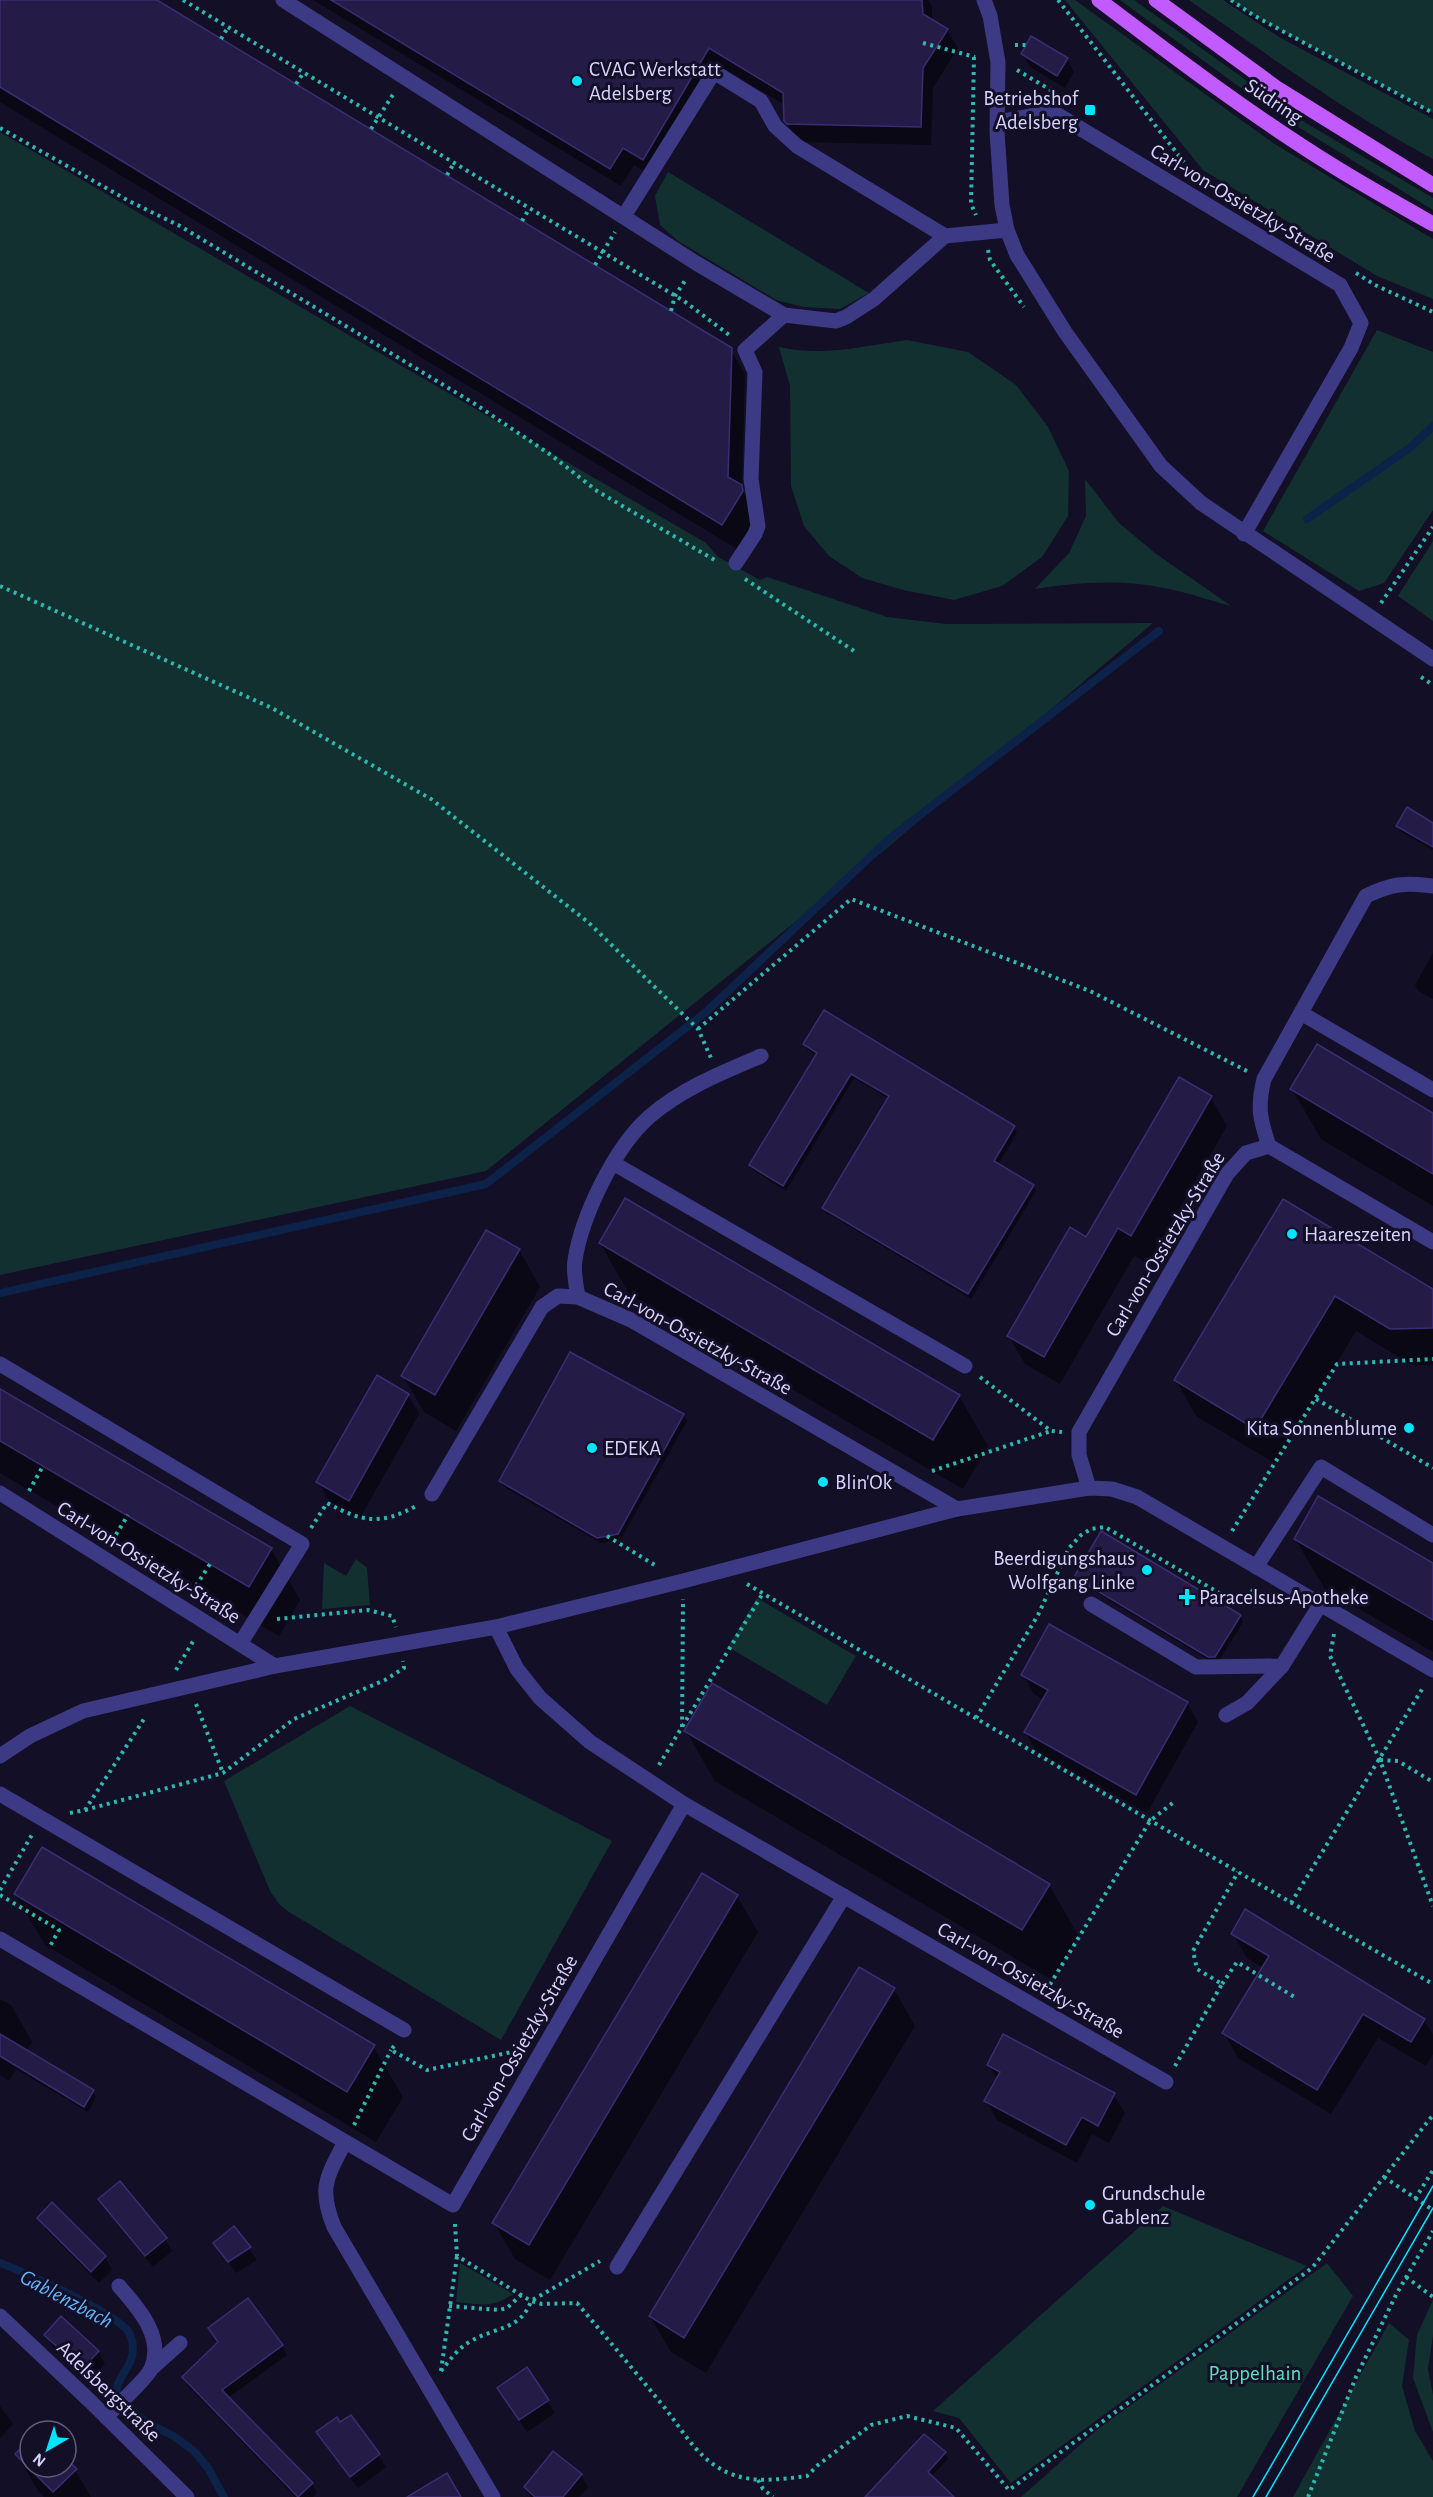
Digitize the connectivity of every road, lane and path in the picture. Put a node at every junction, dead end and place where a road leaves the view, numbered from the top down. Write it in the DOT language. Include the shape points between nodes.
graph roads {
  1 [pos="183,0"];
  2 [pos="283,0"];
  3 [pos="984,0"];
  4 [pos="1058,0"];
  5 [pos="1099,0"];
  6 [pos="1156,0"];
  7 [pos="1231,0"];
  8 [pos="228,27"];
  9 [pos="221,39"];
  10 [pos="304,72"];
  11 [pos="405,77"];
  12 [pos="297,84"];
  13 [pos="1433,113"];
  14 [pos="378,117"];
  15 [pos="998,122"];
  16 [pos="0,128"];
  17 [pos="371,129"];
  18 [pos="454,163"];
  19 [pos="1194,175"];
  20 [pos="447,176"];
  21 [pos="1433,185"];
  22 [pos="529,209"];
  23 [pos="624,216"];
  24 [pos="522,221"];
  25 [pos="1433,224"];
  26 [pos="1007,230"];
  27 [pos="945,236"];
  28 [pos="602,253"];
  29 [pos="696,263"];
  30 [pos="595,265"];
  31 [pos="1355,273"];
  32 [pos="675,296"];
  33 [pos="671,311"];
  34 [pos="1433,312"];
  35 [pos="784,315"];
  36 [pos="745,350"];
  37 [pos="1433,527"];
  38 [pos="1244,534"];
  39 [pos="732,568"];
  40 [pos="0,586"];
  41 [pos="1371,618"];
  42 [pos="854,651"];
  43 [pos="1433,659"];
  44 [pos="1433,886"];
  45 [pos="1301,1012"];
  46 [pos="698,1028"];
  47 [pos="761,1056"];
  48 [pos="717,1075"];
  49 [pos="1264,1080"];
  50 [pos="1433,1090"];
  51 [pos="1269,1146"];
  52 [pos="613,1163"];
  53 [pos="1433,1242"];
  54 [pos="578,1297"];
  55 [pos="1433,1359"];
  56 [pos="0,1364"];
  57 [pos="965,1366"];
  58 [pos="1316,1398"];
  59 [pos="1051,1431"];
  60 [pos="1079,1432"];
  61 [pos="43,1466"];
  62 [pos="1433,1468"];
  63 [pos="906,1480"];
  64 [pos="1089,1488"];
  65 [pos="0,1493"];
  66 [pos="27,1494"];
  67 [pos="432,1494"];
  68 [pos="957,1509"];
  69 [pos="128,1515"];
  70 [pos="1433,1535"];
  71 [pos="608,1536"];
  72 [pos="110,1544"];
  73 [pos="302,1544"];
  74 [pos="1223,1548"];
  75 [pos="210,1564"];
  76 [pos="1256,1567"];
  77 [pos="724,1570"];
  78 [pos="683,1581"];
  79 [pos="192,1592"];
  80 [pos="762,1593"];
  81 [pos="1263,1593"];
  82 [pos="1091,1604"];
  83 [pos="1320,1605"];
  84 [pos="1337,1615"];
  85 [pos="254,1621"];
  86 [pos="1310,1621"];
  87 [pos="206,1622"];
  88 [pos="496,1626"];
  89 [pos="1334,1635"];
  90 [pos="1344,1641"];
  91 [pos="401,1643"];
  92 [pos="240,1644"];
  93 [pos="275,1666"];
  94 [pos="1282,1666"];
  95 [pos="1430,1675"];
  96 [pos="1412,1683"];
  97 [pos="189,1686"];
  98 [pos="1422,1689"];
  99 [pos="161,1692"];
  100 [pos="1226,1715"];
  101 [pos="976,1718"];
  102 [pos="682,1727"];
  103 [pos="0,1756"];
  104 [pos="1380,1760"];
  105 [pos="224,1773"];
  106 [pos="649,1781"];
  107 [pos="1433,1782"];
  108 [pos="0,1794"];
  109 [pos="1175,1801"];
  110 [pos="684,1804"];
  111 [pos="85,1810"];
  112 [pos="42,1817"];
  113 [pos="1150,1821"];
  114 [pos="1238,1872"];
  115 [pos="0,1890"];
  116 [pos="0,1895"];
  117 [pos="844,1896"];
  118 [pos="1291,1903"];
  119 [pos="1433,1906"];
  120 [pos="0,1939"];
  121 [pos="40,1963"];
  122 [pos="1222,1984"];
  123 [pos="1433,1984"];
  124 [pos="1296,1998"];
  125 [pos="1036,2007"];
  126 [pos="404,2030"];
  127 [pos="545,2045"];
  128 [pos="391,2050"];
  129 [pos="1166,2082"];
  130 [pos="1433,2115"];
  131 [pos="345,2142"];
  132 [pos="1433,2170"];
  133 [pos="1384,2177"];
  134 [pos="1415,2199"];
  135 [pos="453,2205"];
  136 [pos="1433,2210"];
  137 [pos="1433,2231"];
  138 [pos="457,2256"];
  139 [pos="617,2267"];
  140 [pos="1406,2277"];
  141 [pos="119,2286"];
  142 [pos="521,2295"];
  143 [pos="1433,2297"];
  144 [pos="531,2301"];
  145 [pos="449,2306"];
  146 [pos="0,2316"];
  147 [pos="180,2343"];
  148 [pos="151,2369"];
  149 [pos="441,2371"];
  150 [pos="437,2400"];
  151 [pos="109,2414"];
  152 [pos="758,2480"];
  153 [pos="187,2497"];
  154 [pos="493,2497"];
  155 [pos="773,2497"];
  156 [pos="1308,2497"];
  1 -- 8 [label="path"];
  2 -- 11 [label="street"];
  3 -- 15 [label="street" via="998,62"];
  4 -- 19 [label="path"];
  5 -- 25 [label="main road, Südring" via="1260,118"];
  6 -- 21 [label="main road, Südring" via="1278,89"];
  7 -- 13 [label="path"];
  8 -- 9 [label="path"];
  8 -- 10 [label="path"];
  10 -- 12 [label="path"];
  10 -- 14 [label="path"];
  11 -- 14 [label="path"];
  11 -- 23 [label="street"];
  14 -- 17 [label="path"];
  14 -- 18 [label="path"];
  15 -- 26 [label="street"];
  15 -- 38 [label="street, Carl-von-Ossietzky-Straße" via="1053,112 1340,285 1361,323 1351,348"];
  16 -- 39 [label="path" via="180,226 475,404 597,491"];
  18 -- 20 [label="path"];
  18 -- 22 [label="path"];
  22 -- 24 [label="path"];
  22 -- 28 [label="path"];
  23 -- 27 [label="street" via="714,72 761,101 775,126 797,146"];
  23 -- 28 [label="path"];
  23 -- 29 [label="street"];
  26 -- 27 [label="street"];
  26 -- 38 [label="street" via="1017,255 1065,332 1161,466 1201,503"];
  27 -- 35 [label="street" via="874,299 846,317 836,321"];
  28 -- 30 [label="path"];
  28 -- 32 [label="path"];
  29 -- 32 [label="path"];
  29 -- 35 [label="street"];
  31 -- 34 [label="path"];
  32 -- 33 [label="path"];
  32 -- 36 [label="path" via="730,334"];
  35 -- 36 [label="street"];
  36 -- 39 [label="street" via="755,372 751,478 758,526"];
  37 -- 41 [label="path"];
  38 -- 41 [label="street"];
  39 -- 42 [label="path"];
  40 -- 46 [label="path" via="272,708 431,799 588,922"];
  41 -- 43 [label="street"];
  44 -- 45 [label="street" via="1386,886 1366,896"];
  45 -- 49 [label="street"];
  45 -- 50 [label="street"];
  46 -- 48 [label="path"];
  46 -- 49 [label="path" via="851,899 1090,991"];
  47 -- 48 [label="street"];
  48 -- 52 [label="street" via="695,1085 649,1117 619,1150"];
  49 -- 51 [label="street" via="1258,1102"];
  51 -- 53 [label="street"];
  51 -- 60 [label="street, Carl-von-Ossietzky-Straße" via="1246,1153 1227,1174"];
  52 -- 54 [label="street" via="592,1204 574,1262"];
  52 -- 57 [label="street"];
  54 -- 63 [label="street, Carl-von-Ossietzky-Straße" via="631,1320"];
  54 -- 67 [label="street, Carl-von-Ossietzky-Straße" via="558,1296 542,1307"];
  55 -- 58 [label="path" via="1337,1364"];
  56 -- 73 [label="street"];
  57 -- 59 [label="path"];
  58 -- 62 [label="path"];
  58 -- 74 [label="path"];
  59 -- 60 [label="path"];
  59 -- 63 [label="path"];
  60 -- 64 [label="street" via="1079,1455"];
  61 -- 66 [label="path"];
  63 -- 68 [label="street, Carl-von-Ossietzky-Straße"];
  64 -- 68 [label="street"];
  64 -- 74 [label="street" via="1137,1497"];
  65 -- 87 [label="street, Carl-von-Ossietzky-Straße"];
  67 -- 73 [label="path" via="400,1515 378,1521 362,1519 327,1503"];
  68 -- 77 [label="street"];
  69 -- 72 [label="path"];
  70 -- 76 [label="street" via="1321,1467"];
  71 -- 78 [label="path"];
  73 -- 85 [label="street"];
  74 -- 76 [label="street"];
  75 -- 79 [label="path"];
  76 -- 83 [label="street"];
  77 -- 78 [label="street"];
  77 -- 80 [label="path"];
  78 -- 88 [label="street"];
  78 -- 102 [label="path"];
  80 -- 101 [label="path"];
  80 -- 102 [label="path"];
  81 -- 101 [label="path" via="1254,1587 1242,1606 1105,1527 1091,1529 1069,1548 1038,1614"];
  82 -- 94 [label="street" via="1196,1667"];
  83 -- 84 [label="street"];
  83 -- 86 [label="street"];
  84 -- 89 [label="path"];
  84 -- 95 [label="street"];
  85 -- 91 [label="path" via="368,1610 392,1616"];
  85 -- 92 [label="street"];
  86 -- 89 [label="path"];
  86 -- 94 [label="street"];
  87 -- 92 [label="street, Carl-von-Ossietzky-Straße"];
  87 -- 99 [label="path"];
  88 -- 91 [label="street"];
  88 -- 106 [label="street, Carl-von-Ossietzky-Straße" via="517,1669 540,1698 590,1742"];
  89 -- 90 [label="path"];
  89 -- 104 [label="path" via="1330,1656"];
  91 -- 93 [label="street"];
  91 -- 105 [label="path" via="404,1668 294,1719"];
  92 -- 93 [label="street, Carl-von-Ossietzky-Straße"];
  93 -- 97 [label="street"];
  94 -- 100 [label="street" via="1247,1703"];
  95 -- 98 [label="path"];
  96 -- 98 [label="path"];
  97 -- 99 [label="street"];
  97 -- 105 [label="path"];
  98 -- 104 [label="path"];
  99 -- 103 [label="street" via="83,1711 30,1736"];
  99 -- 111 [label="path"];
  101 -- 113 [label="path"];
  102 -- 106 [label="path"];
  104 -- 107 [label="path" via="1398,1761"];
  104 -- 118 [label="path"];
  104 -- 119 [label="path"];
  105 -- 111 [label="path"];
  106 -- 110 [label="street, Carl-von-Ossietzky-Straße"];
  108 -- 112 [label="street"];
  109 -- 113 [label="path"];
  110 -- 117 [label="street, Carl-von-Ossietzky-Straße"];
  110 -- 127 [label="street, Carl-von-Ossietzky-Straße"];
  111 -- 112 [label="path"];
  112 -- 115 [label="path"];
  112 -- 126 [label="street"];
  113 -- 114 [label="path"];
  113 -- 125 [label="path"];
  114 -- 118 [label="path"];
  114 -- 122 [label="path" via="1193,1951 1197,1969"];
  116 -- 121 [label="path" via="59,1930"];
  117 -- 125 [label="street, Carl-von-Ossietzky-Straße"];
  117 -- 139 [label="street"];
  118 -- 123 [label="path"];
  120 -- 121 [label="street"];
  121 -- 131 [label="street"];
  122 -- 124 [label="path" via="1237,1962"];
  122 -- 129 [label="path"];
  125 -- 129 [label="street, Carl-von-Ossietzky-Straße"];
  126 -- 128 [label="path"];
  127 -- 128 [label="path" via="427,2070"];
  127 -- 135 [label="street, Carl-von-Ossietzky-Straße"];
  128 -- 131 [label="path"];
  130 -- 133 [label="path"];
  131 -- 135 [label="street"];
  131 -- 150 [label="street" via="325,2183 328,2211 375,2300"];
  132 -- 134 [label="path"];
  133 -- 134 [label="path"];
  133 -- 152 [label="path" via="1312,2268 1009,2490 956,2428 908,2416 870,2425 807,2476"];
  134 -- 136 [label="path"];
  135 -- 138 [label="path"];
  137 -- 140 [label="path"];
  138 -- 142 [label="path"];
  138 -- 145 [label="path"];
  139 -- 144 [label="path" via="601,2260"];
  140 -- 143 [label="path"];
  140 -- 156 [label="path" via="1356,2377"];
  141 -- 148 [label="street" via="150,2329 154,2345"];
  142 -- 144 [label="path"];
  142 -- 145 [label="path" via="499,2310"];
  144 -- 149 [label="path" via="519,2321 461,2347"];
  144 -- 152 [label="path" via="577,2303 699,2453 732,2475"];
  145 -- 149 [label="path"];
  146 -- 151 [label="street, Adelsbergstraße"];
  147 -- 148 [label="street"];
  148 -- 151 [label="street"];
  149 -- 150 [label="path"];
  150 -- 154 [label="street"];
  151 -- 153 [label="street, Adelsbergstraße"];
  152 -- 155 [label="path"];
}
